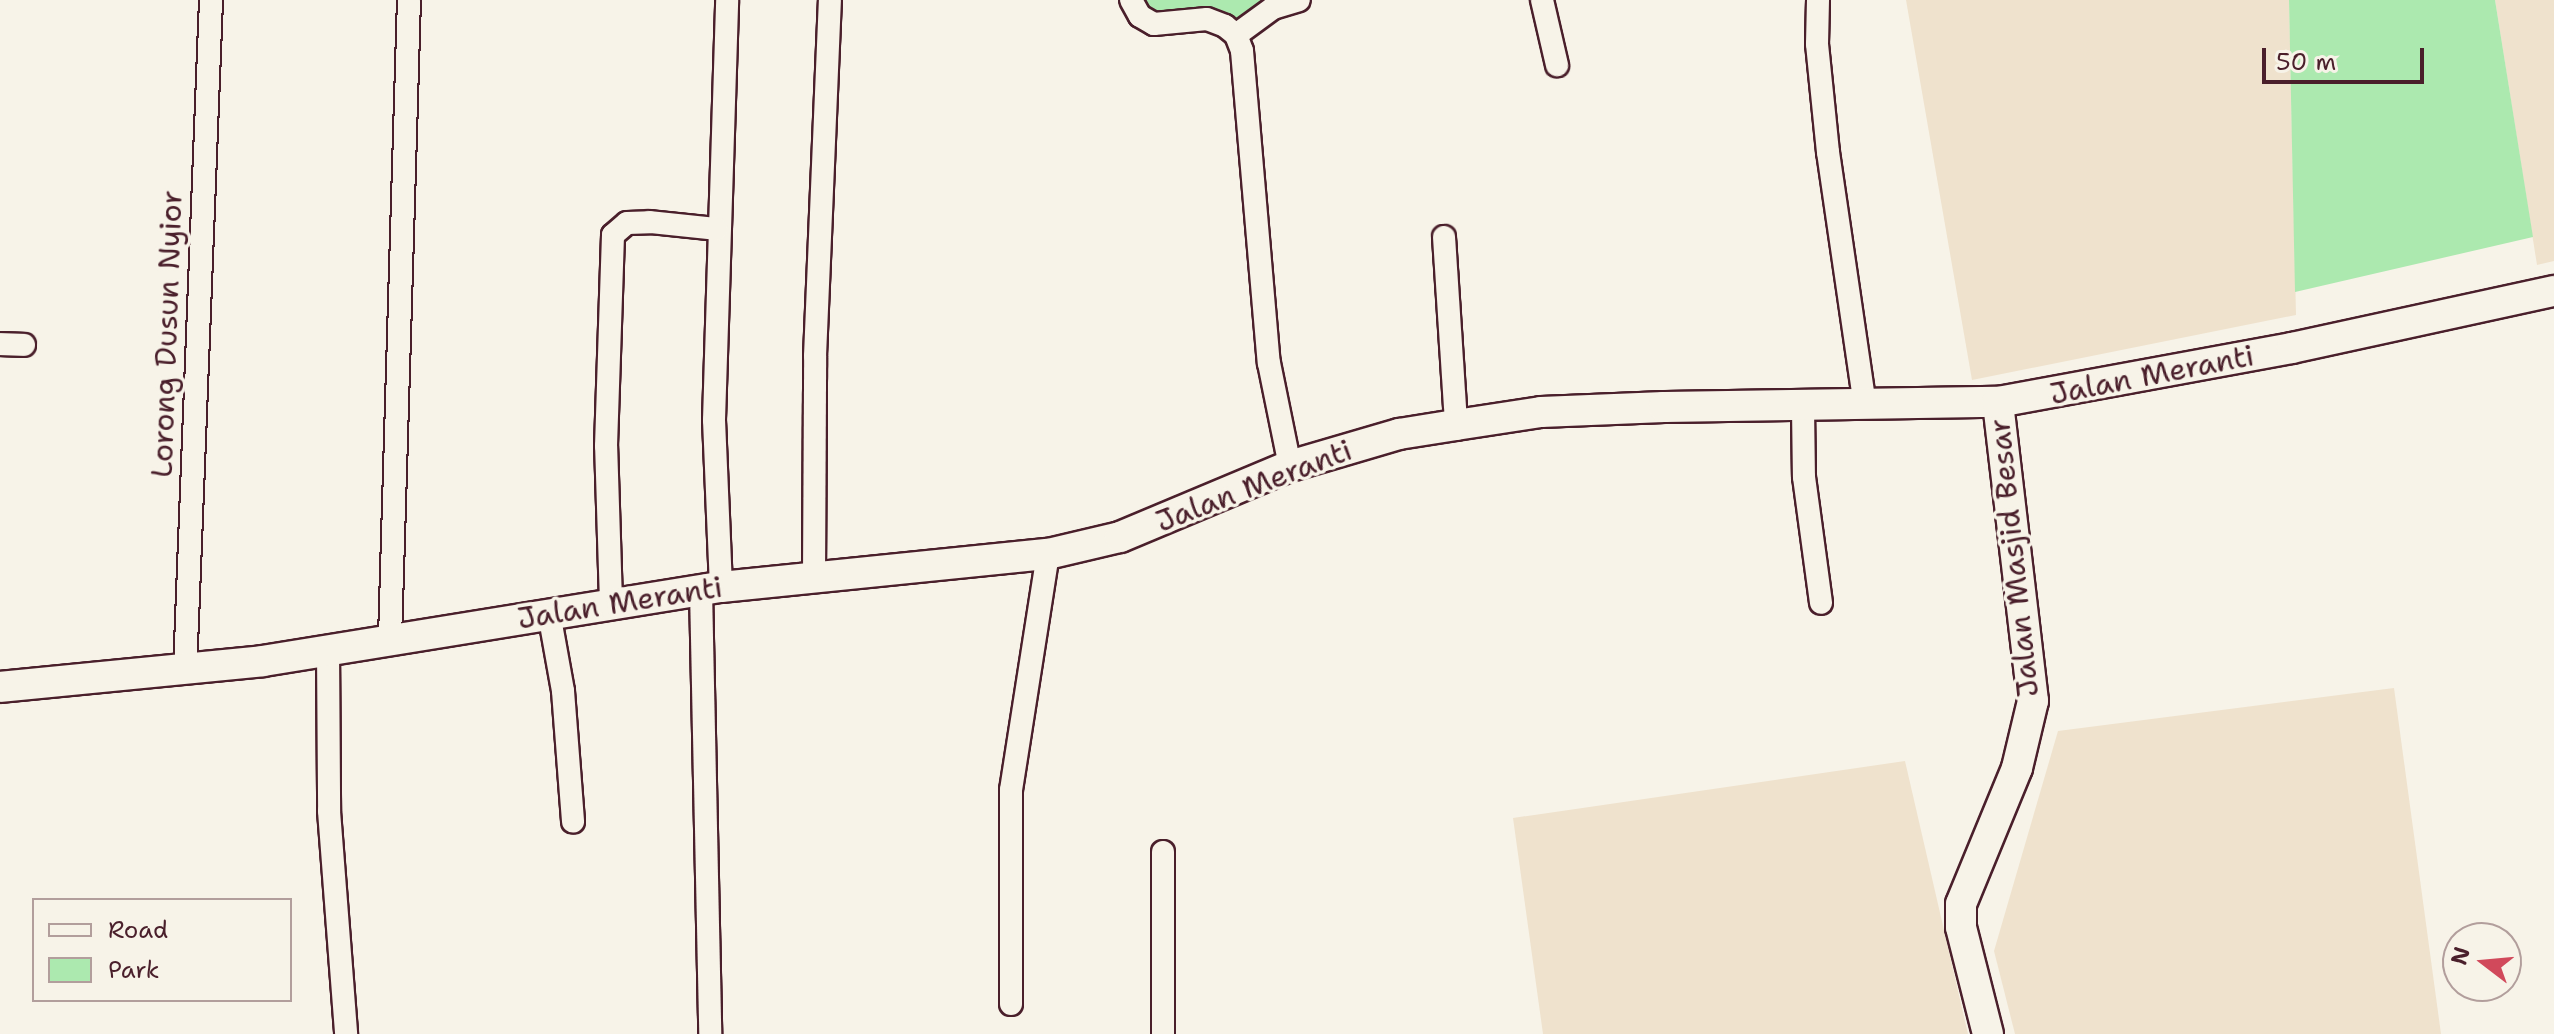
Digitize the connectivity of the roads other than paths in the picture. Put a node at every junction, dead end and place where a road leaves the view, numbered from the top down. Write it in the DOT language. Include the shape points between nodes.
graph roads {
  1 [pos="211,0"];
  2 [pos="409,0"];
  3 [pos="727,0"];
  4 [pos="830,0"];
  5 [pos="1131,0"];
  6 [pos="1299,0"];
  7 [pos="1542,0"];
  8 [pos="1818,0"];
  9 [pos="1236,35"];
  10 [pos="1557,65"];
  11 [pos="717,229"];
  12 [pos="1444,237"];
  13 [pos="2554,291"];
  14 [pos="0,344"];
  15 [pos="24,345"];
  16 [pos="1998,402"];
  17 [pos="1865,406"];
  18 [pos="1803,408"];
  19 [pos="1456,425"];
  20 [pos="1290,466"];
  21 [pos="1048,554"];
  22 [pos="814,577"];
  23 [pos="711,589"];
  24 [pos="611,602"];
  25 [pos="1821,603"];
  26 [pos="549,613"];
  27 [pos="390,639"];
  28 [pos="328,649"];
  29 [pos="185,671"];
  30 [pos="0,687"];
  31 [pos="573,822"];
  32 [pos="1163,852"];
  33 [pos="1011,1004"];
  34 [pos="346,1034"];
  35 [pos="710,1034"];
  36 [pos="1163,1034"];
  37 [pos="1988,1034"];
  1 -- 29 [label="street, Lorong Dusun Nyior"];
  2 -- 27 [label="street"];
  3 -- 11 [label="street"];
  4 -- 22 [label="street" via="815,356"];
  5 -- 9 [label="street" via="1140,16 1154,24 1207,19"];
  6 -- 9 [label="street" via="1273,8"];
  7 -- 10 [label="street"];
  8 -- 17 [label="street" via="1828,152"];
  9 -- 20 [label="street" via="1246,82 1269,363"];
  11 -- 23 [label="street"];
  11 -- 24 [label="street" via="627,223 613,235 606,446"];
  12 -- 19 [label="street"];
  13 -- 16 [label="street, Jalan Meranti" via="2277,351"];
  14 -- 15 [label="street"];
  16 -- 17 [label="street, Jalan Meranti"];
  16 -- 37 [label="street, Jalan Masjid Besar" via="2033,701 2017,768 1961,904 1961,927"];
  17 -- 18 [label="street, Jalan Meranti"];
  18 -- 19 [label="street, Jalan Meranti" via="1541,412"];
  18 -- 25 [label="street" via="1804,477"];
  19 -- 20 [label="street, Jalan Meranti" via="1399,434"];
  20 -- 21 [label="street, Jalan Meranti" via="1120,537"];
  21 -- 22 [label="street, Jalan Meranti"];
  21 -- 33 [label="street" via="1011,790"];
  22 -- 23 [label="street, Jalan Meranti"];
  23 -- 24 [label="street, Jalan Meranti"];
  23 -- 35 [label="street"];
  24 -- 26 [label="street, Jalan Meranti"];
  26 -- 27 [label="street, Jalan Meranti"];
  26 -- 31 [label="street" via="563,691"];
  27 -- 28 [label="street, Jalan Meranti"];
  28 -- 29 [label="street, Jalan Meranti"];
  28 -- 34 [label="street" via="329,811"];
  29 -- 30 [label="street, Jalan Meranti"];
  32 -- 36 [label="street"];
}
